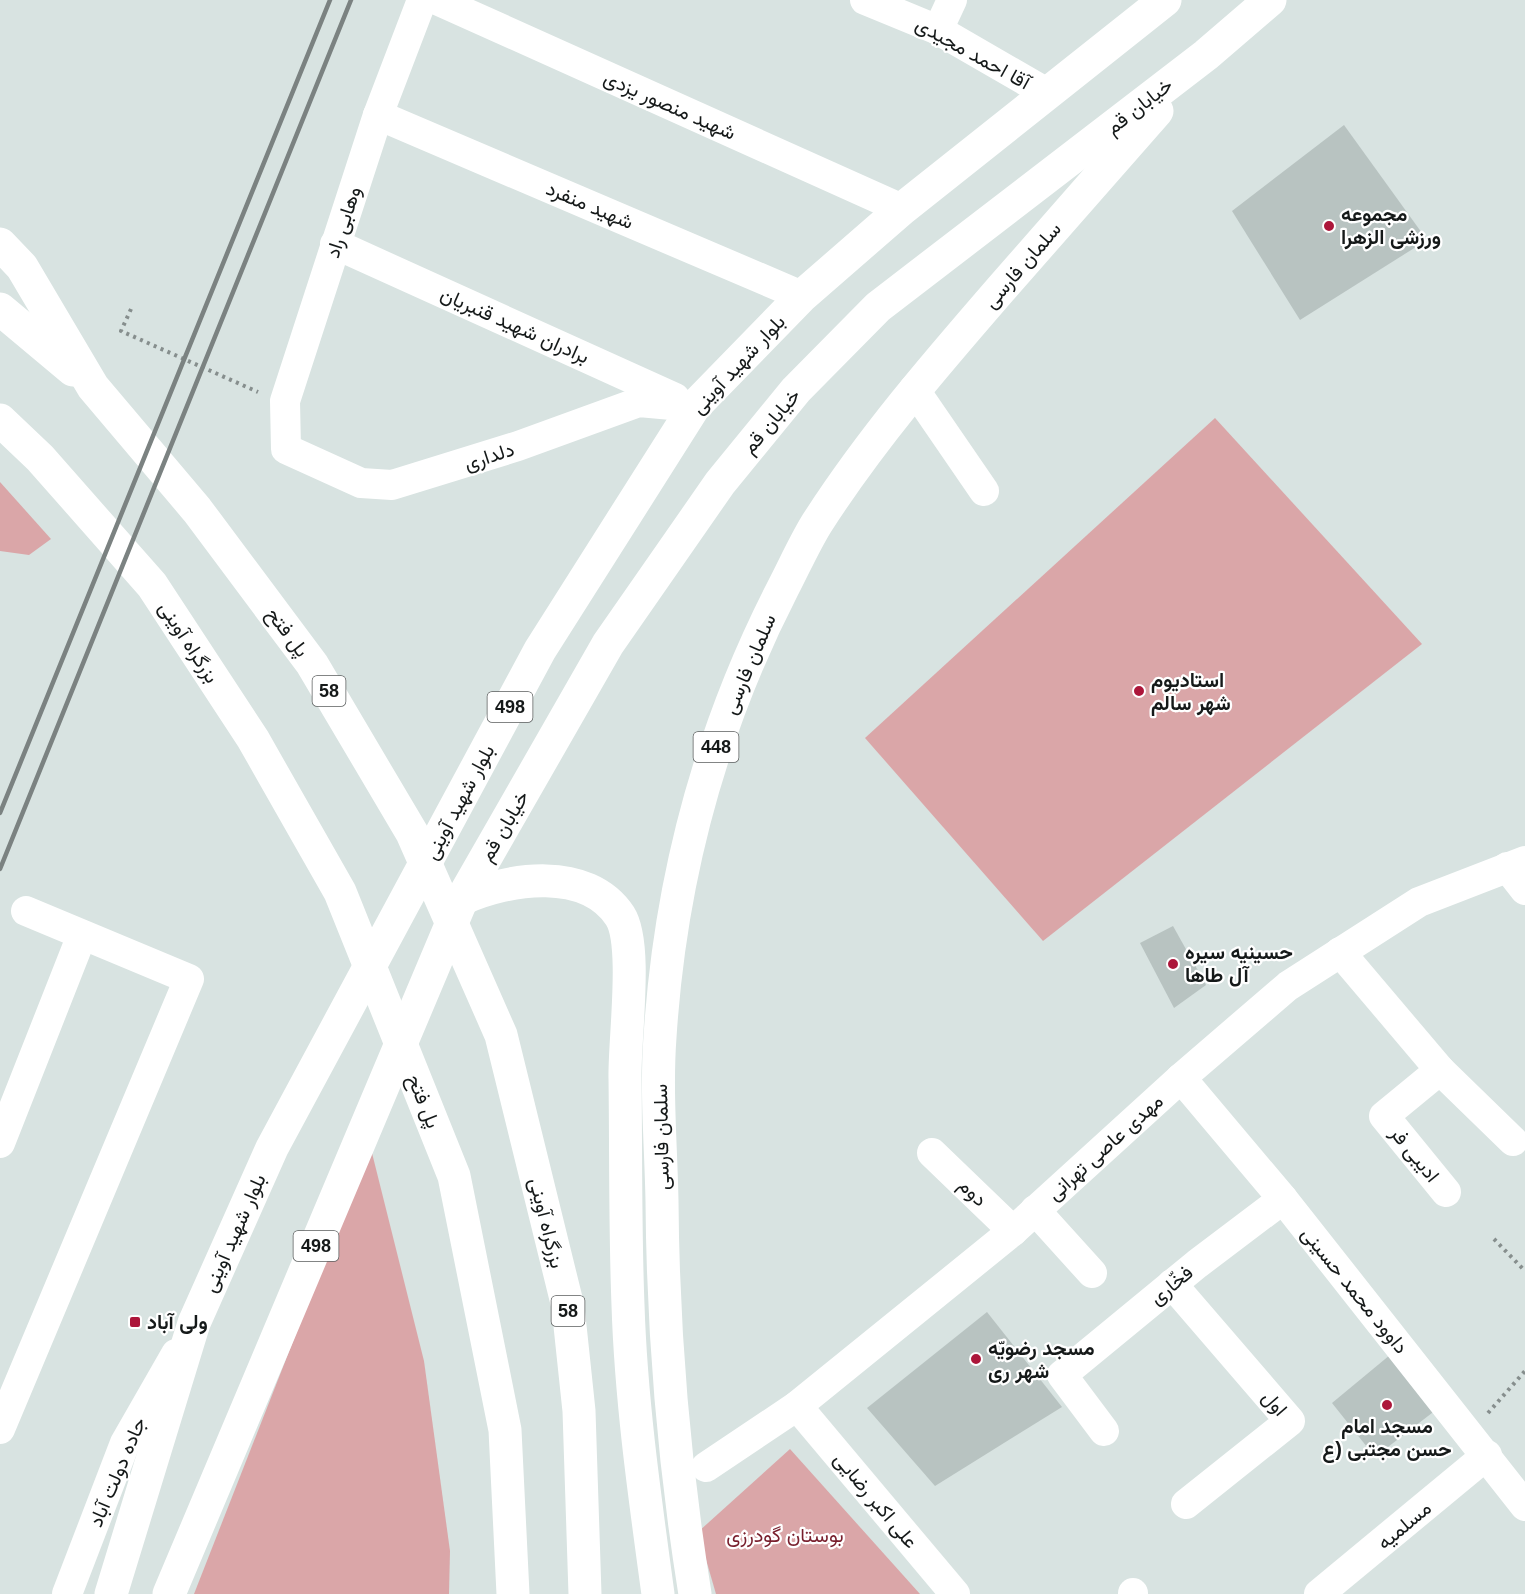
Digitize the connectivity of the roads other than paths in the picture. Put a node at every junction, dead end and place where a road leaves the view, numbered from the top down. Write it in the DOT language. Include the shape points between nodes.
graph roads {
  1 [pos="422,0"];
  2 [pos="437,0"];
  3 [pos="865,0"];
  4 [pos="952,0"];
  5 [pos="1165,0"];
  6 [pos="1270,0"];
  7 [pos="938,30"];
  8 [pos="1206,55"];
  9 [pos="1047,93"];
  10 [pos="378,115"];
  11 [pos="902,209"];
  12 [pos="0,243"];
  13 [pos="336,244"];
  14 [pos="802,296"];
  15 [pos="0,309"];
  16 [pos="93,387"];
  17 [pos="914,389"];
  18 [pos="694,406"];
  19 [pos="0,420"];
  20 [pos="286,449"];
  21 [pos="984,491"];
  22 [pos="1516,864"];
  23 [pos="1525,890"];
  24 [pos="340,892"];
  25 [pos="462,899"];
  26 [pos="26,911"];
  27 [pos="82,934"];
  28 [pos="1340,951"];
  29 [pos="501,1035"];
  30 [pos="1440,1070"];
  31 [pos="1181,1078"];
  32 [pos="1513,1141"];
  33 [pos="0,1143"];
  34 [pos="932,1153"];
  35 [pos="1446,1192"];
  36 [pos="1283,1199"];
  37 [pos="1035,1210"];
  38 [pos="1013,1231"];
  39 [pos="1092,1273"];
  40 [pos="1172,1284"];
  41 [pos="194,1323"];
  42 [pos="797,1406"];
  43 [pos="0,1430"];
  44 [pos="1104,1431"];
  45 [pos="1479,1444"];
  46 [pos="706,1467"];
  47 [pos="1186,1504"];
  48 [pos="1525,1506"];
  49 [pos="67,1594"];
  50 [pos="111,1594"];
  51 [pos="169,1594"];
  52 [pos="513,1594"];
  53 [pos="585,1594"];
  54 [pos="658,1594"];
  55 [pos="695,1594"];
  56 [pos="955,1594"];
  57 [pos="1319,1594"];
  1 -- 10 [label="street, وهابی راد"];
  2 -- 11 [label="street, شهید منصور یزدی"];
  3 -- 7 [label="street, آقا احمد مجیدی"];
  4 -- 7 [label="street"];
  5 -- 9 [label="main road, بلوار شهید آوینی / 498"];
  6 -- 8 [label="main road, 498"];
  7 -- 9 [label="street, آقا احمد مجیدی"];
  8 -- 17 [label="main road, سلمان فارسی / 448"];
  8 -- 25 [label="main road, خیابان قم / 498" via="878,307 796,390 720,483 608,644"];
  9 -- 11 [label="main road, بلوار شهید آوینی / 498"];
  10 -- 13 [label="street, وهابی راد"];
  10 -- 14 [label="street, شهید منفرد"];
  11 -- 14 [label="main road, بلوار شهید آوینی / 498"];
  12 -- 16 [label="main road" via="22,267"];
  13 -- 18 [label="street, برادران شهید قنبریان"];
  13 -- 20 [label="street, وهابی راد" via="285,401"];
  14 -- 18 [label="main road, بلوار شهید آوینی / 498"];
  15 -- 16 [label="main road, 58"];
  16 -- 29 [label="main road, پل فتح / 58" via="197,510 312,664 412,833"];
  17 -- 21 [label="street"];
  17 -- 55 [label="main road, سلمان فارسی / 448" via="815,527 766,622 719,737 681,873 668,948 659,1041 663,1294 680,1503"];
  18 -- 20 [label="street, دلداری" via="639,402 518,446 392,485 361,483"];
  18 -- 41 [label="main road, بلوار شهید آوینی / 498" via="540,650 272,1148"];
  19 -- 24 [label="main road, بزرگراه آوینی" via="40,458 152,585 253,739"];
  22 -- 23 [label="street"];
  22 -- 28 [label="street, مهدی عاصی تهرانی" via="1419,902"];
  24 -- 52 [label="main road, پل فتح" via="454,1176 505,1430"];
  25 -- 51 [label="main road, 498"];
  25 -- 54 [label="main road, سلمان فارسی" via="483,889 540,880 576,886 601,895 620,917 628,939 624,1071 628,1306"];
  26 -- 27 [label="street"];
  27 -- 33 [label="street"];
  27 -- 43 [label="street" via="189,980"];
  28 -- 30 [label="street"];
  28 -- 31 [label="street, مهدی عاصی تهرانی" via="1288,986"];
  29 -- 53 [label="main road, بزرگراه آوینی / 58" via="568,1307 579,1411"];
  30 -- 32 [label="street"];
  30 -- 35 [label="street, ادیبی فر" via="1384,1116"];
  31 -- 36 [label="street, داوود محمد حسینی"];
  31 -- 37 [label="street, مهدی عاصی تهرانی"];
  34 -- 38 [label="street, دوم"];
  36 -- 40 [label="street, فخّاری"];
  36 -- 45 [label="street, داوود محمد حسینی"];
  37 -- 38 [label="street, مهدی عاصی تهرانی"];
  37 -- 39 [label="street"];
  38 -- 42 [label="street, مهدی عاصی تهرانی"];
  40 -- 44 [label="street, فخّاری" via="1062,1375"];
  40 -- 47 [label="street, اول" via="1290,1421"];
  41 -- 49 [label="street, جاده دولت آباد" via="125,1443"];
  41 -- 50 [label="main road, بلوار شهید آوینی / 498"];
  42 -- 46 [label="street, مهدی عاصی تهرانی"];
  42 -- 56 [label="street, علی اکبر رضایی"];
  45 -- 48 [label="street, داوود محمد حسینی"];
  45 -- 57 [label="street, مسلمیه"];
}
